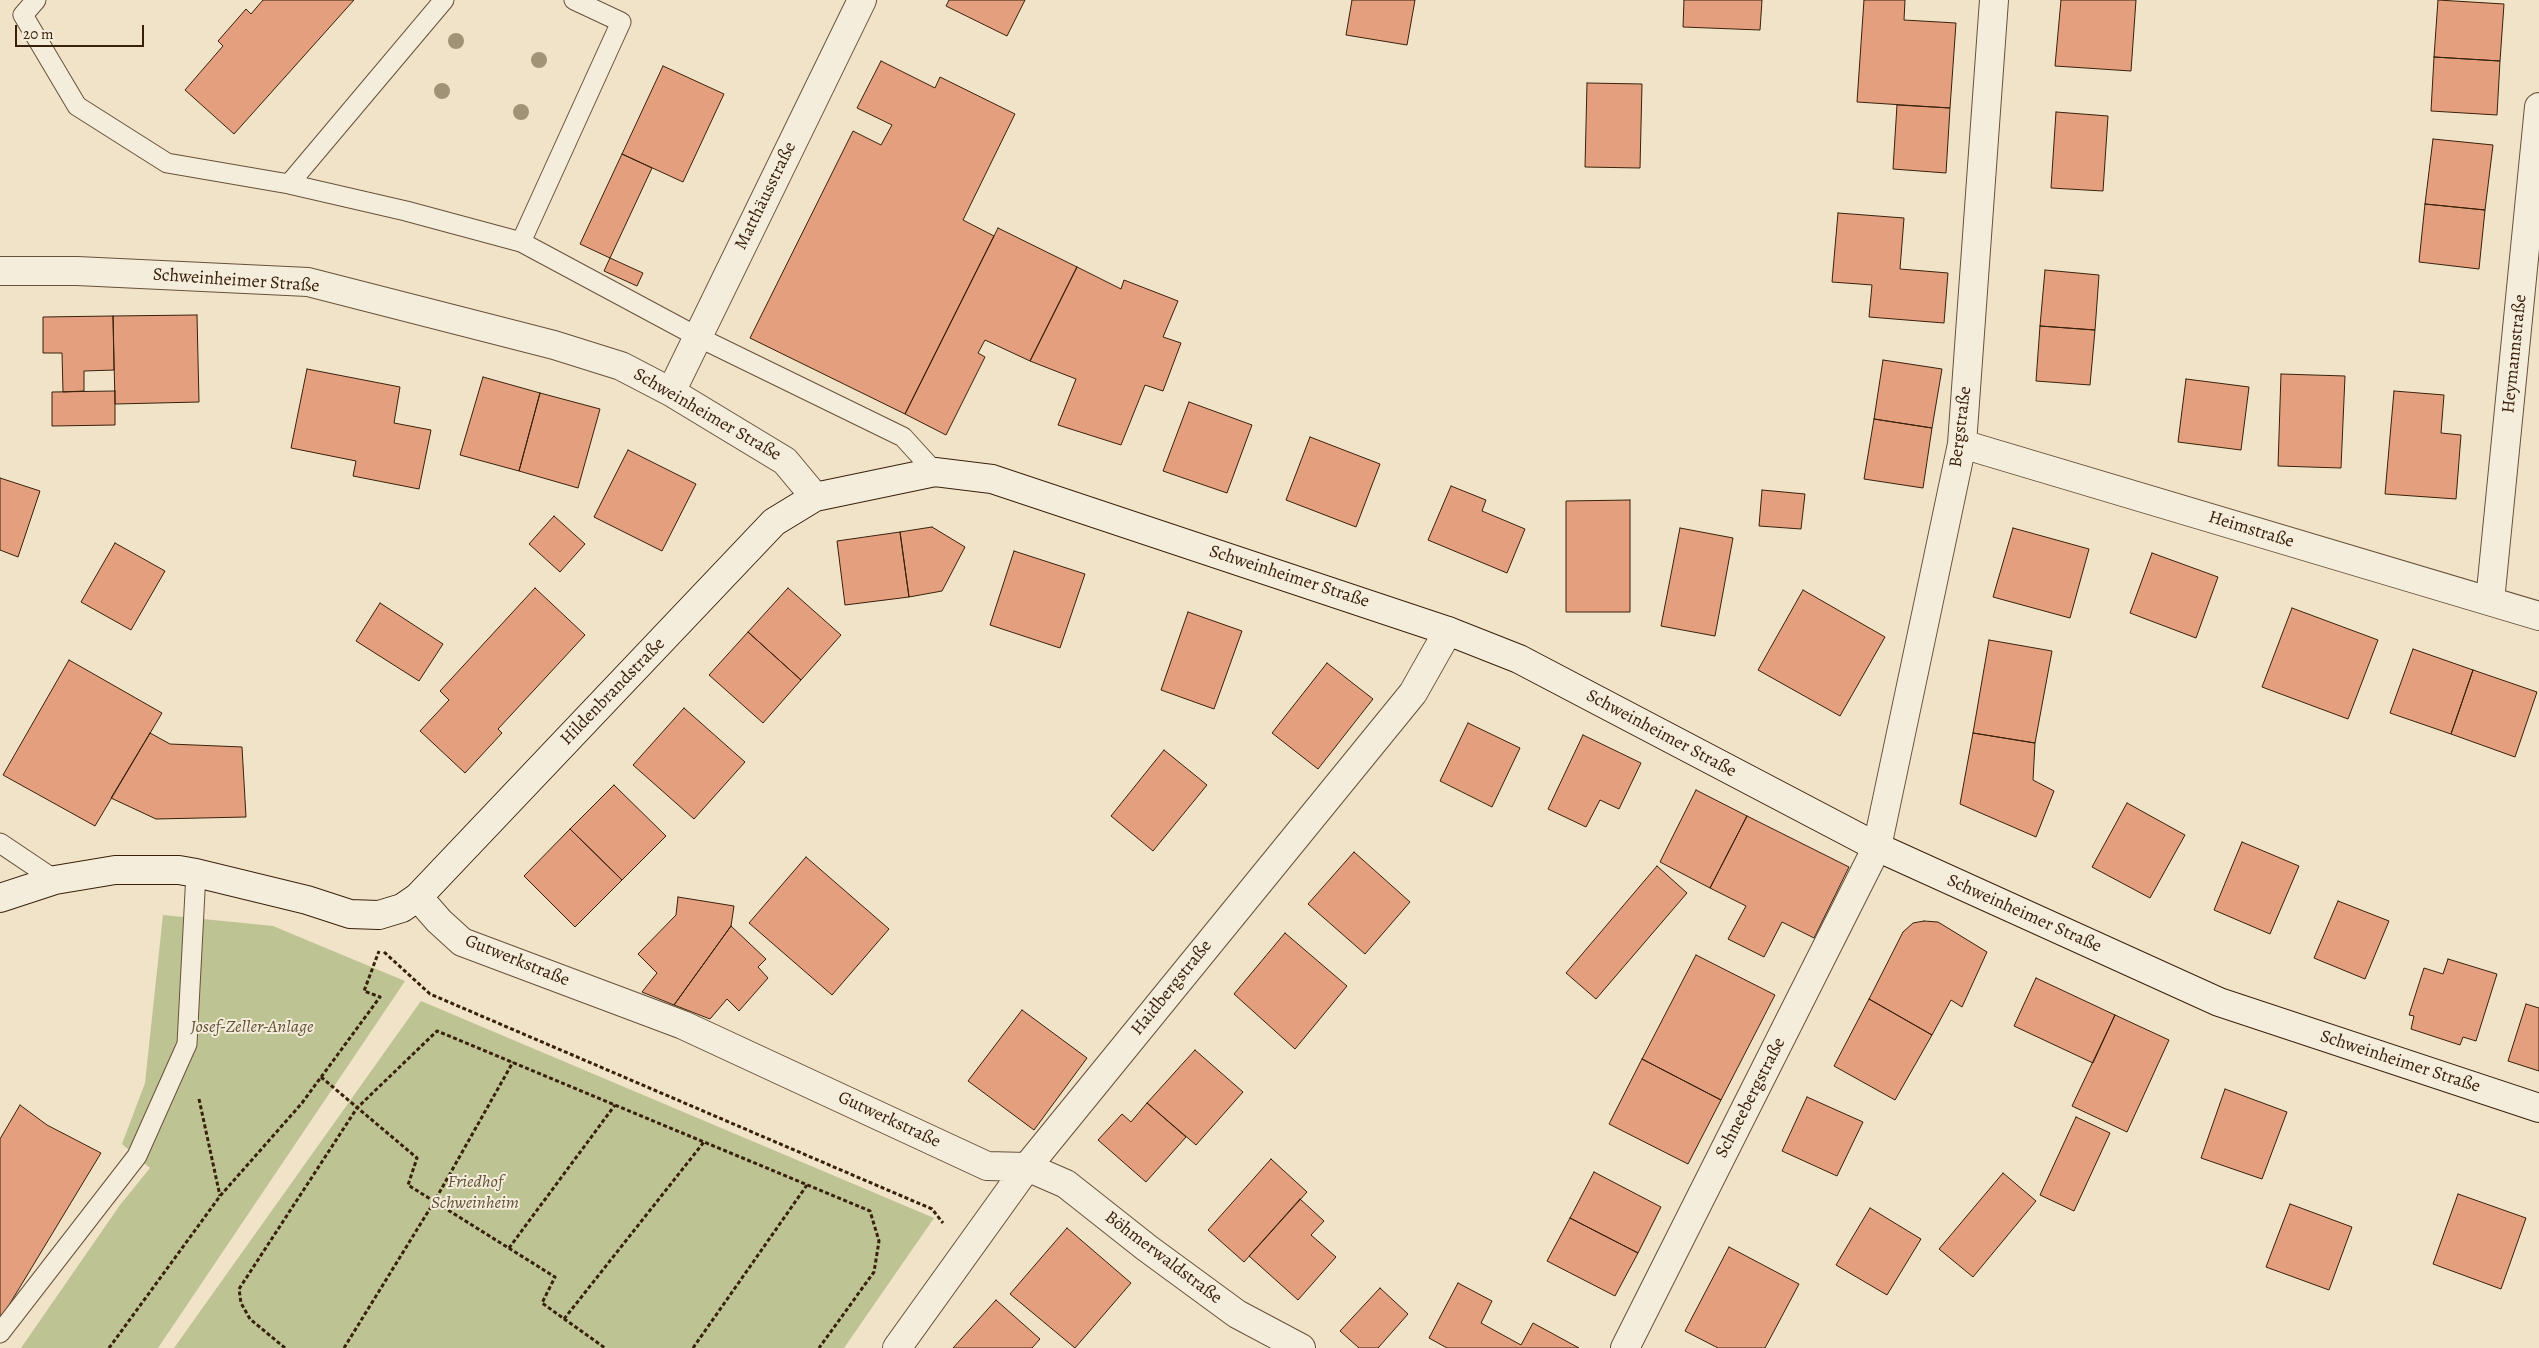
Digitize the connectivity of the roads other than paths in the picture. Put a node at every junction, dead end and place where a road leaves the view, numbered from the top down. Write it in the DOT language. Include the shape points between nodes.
graph roads {
  1 [pos="36,0"];
  2 [pos="444,0"];
  3 [pos="574,0"];
  4 [pos="862,0"];
  5 [pos="1994,0"];
  6 [pos="2539,107"];
  7 [pos="289,184"];
  8 [pos="521,242"];
  9 [pos="0,271"];
  10 [pos="698,337"];
  11 [pos="671,392"];
  12 [pos="1962,444"];
  13 [pos="935,472"];
  14 [pos="815,497"];
  15 [pos="2490,600"];
  16 [pos="2539,616"];
  17 [pos="1448,631"];
  18 [pos="0,843"];
  19 [pos="1878,847"];
  20 [pos="196,873"];
  21 [pos="55,880"];
  22 [pos="418,897"];
  23 [pos="0,898"];
  24 [pos="2539,1108"];
  25 [pos="1026,1167"];
  26 [pos="0,1333"];
  27 [pos="897,1348"];
  28 [pos="1301,1348"];
  29 [pos="1626,1348"];
  1 -- 7 [label="lane" via="23,15 77,106 167,163"];
  2 -- 7 [label="lane"];
  3 -- 8 [label="lane" via="621,22"];
  4 -- 10 [label="street, Matthäusstraße"];
  5 -- 12 [label="street, Bergstraße"];
  6 -- 15 [label="street, Heymannstraße"];
  7 -- 8 [label="lane"];
  8 -- 10 [label="lane"];
  9 -- 11 [label="street, Schweinheimer Straße" via="77,271 308,282 622,366"];
  10 -- 11 [label="street, Matthäusstraße"];
  10 -- 13 [label="lane" via="904,438"];
  11 -- 14 [label="street, Schweinheimer Straße" via="785,461"];
  12 -- 15 [label="street, Heimstraße"];
  12 -- 19 [label="street, Bergstraße"];
  13 -- 14 [label="street, Schweinheimer Straße"];
  13 -- 17 [label="street, Schweinheimer Straße" via="992,479"];
  14 -- 22 [label="street, Hildenbrandstraße" via="774,522"];
  15 -- 16 [label="street, Heimstraße"];
  17 -- 19 [label="street, Schweinheimer Straße" via="1518,659"];
  17 -- 25 [label="street, Haidbergstraße" via="1413,693"];
  18 -- 21 [label="lane"];
  19 -- 24 [label="street, Schweinheimer Straße" via="2218,1002"];
  19 -- 29 [label="street, Schneebergstraße"];
  20 -- 21 [label="street" via="115,870"];
  20 -- 22 [label="street" via="308,900 350,914 379,915 402,908"];
  20 -- 26 [label="lane" via="187,1044 137,1156"];
  21 -- 23 [label="street"];
  22 -- 25 [label="street, Gutwerkstraße" via="462,942 683,1025 987,1166"];
  25 -- 27 [label="street, Haidbergstraße"];
  25 -- 28 [label="street, Böhmerwaldstraße" via="1066,1184 1237,1314"];
}
